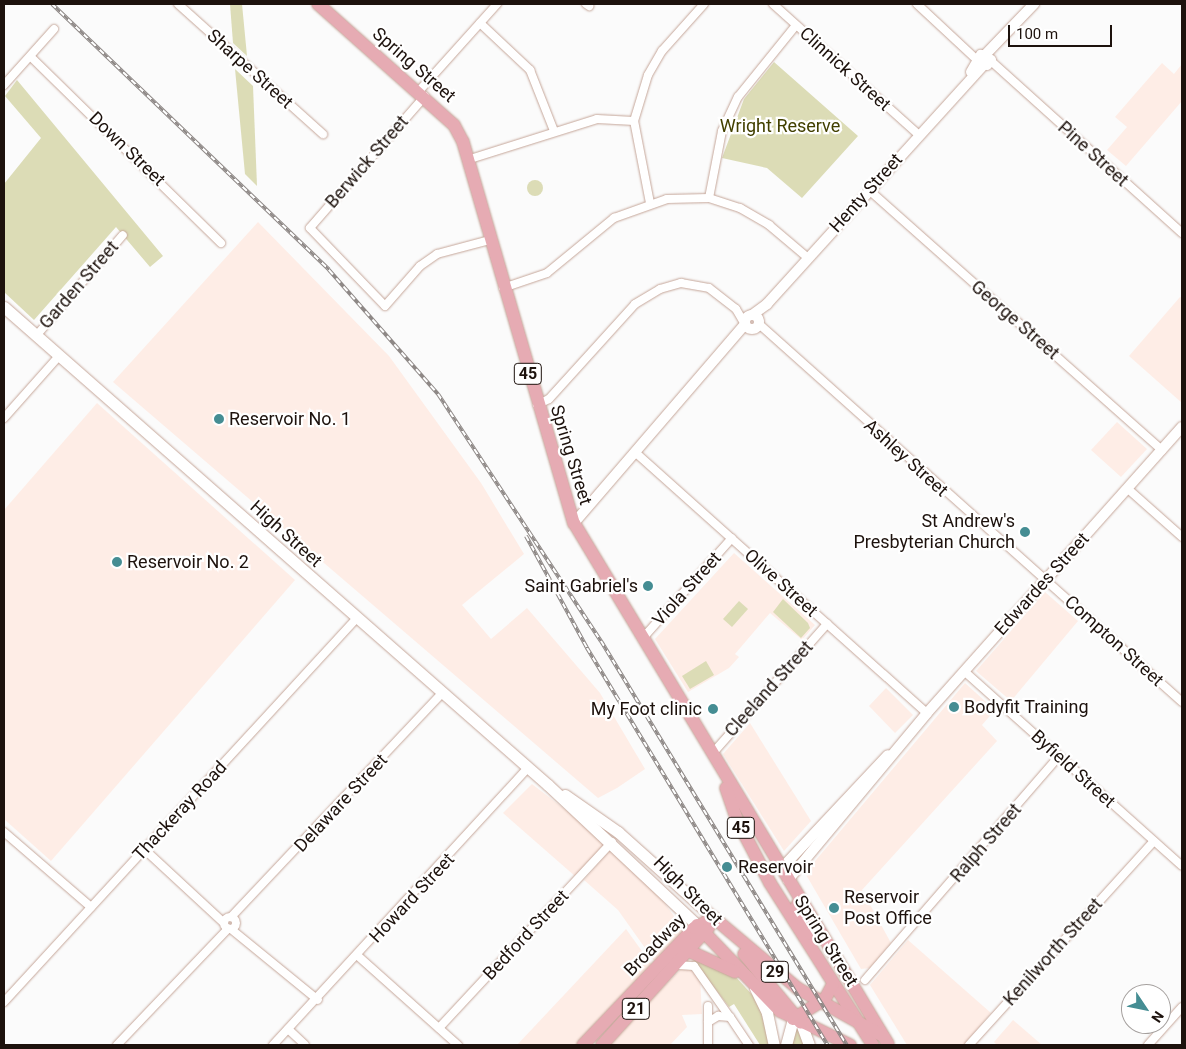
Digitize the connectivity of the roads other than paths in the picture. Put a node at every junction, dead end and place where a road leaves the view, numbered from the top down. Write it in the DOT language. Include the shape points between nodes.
graph roads {
  1 [pos="178,4"];
  2 [pos="318,4"];
  3 [pos="497,4"];
  4 [pos="704,4"];
  5 [pos="773,4"];
  6 [pos="917,4"];
  7 [pos="1034,4"];
  8 [pos="480,23"];
  9 [pos="796,25"];
  10 [pos="54,29"];
  11 [pos="31,57"];
  12 [pos="984,60"];
  13 [pos="4,85"];
  14 [pos="422,94"];
  15 [pos="634,120"];
  16 [pos="554,131"];
  17 [pos="323,134"];
  18 [pos="918,134"];
  19 [pos="467,160"];
  20 [pos="869,190"];
  21 [pos="708,198"];
  22 [pos="650,203"];
  23 [pos="1182,233"];
  24 [pos="123,235"];
  25 [pos="490,240"];
  26 [pos="221,243"];
  27 [pos="808,258"];
  28 [pos="503,288"];
  29 [pos="4,307"];
  30 [pos="752,323"];
  31 [pos="36,336"];
  32 [pos="59,356"];
  33 [pos="537,405"];
  34 [pos="4,418"];
  35 [pos="1182,427"];
  36 [pos="1162,450"];
  37 [pos="636,453"];
  38 [pos="1128,489"];
  39 [pos="572,519"];
  40 [pos="1182,537"];
  41 [pos="732,538"];
  42 [pos="1046,582"];
  43 [pos="356,619"];
  44 [pos="827,624"];
  45 [pos="642,639"];
  46 [pos="964,671"];
  47 [pos="442,693"];
  48 [pos="1182,702"];
  49 [pos="927,713"];
  50 [pos="712,754"];
  51 [pos="1061,758"];
  52 [pos="530,769"];
  53 [pos="738,808"];
  54 [pos="593,818"];
  55 [pos="4,833"];
  56 [pos="1153,839"];
  57 [pos="612,842"];
  58 [pos="144,849"];
  59 [pos="1182,866"];
  60 [pos="785,874"];
  61 [pos="772,887"];
  62 [pos="800,899"];
  63 [pos="91,907"];
  64 [pos="714,919"];
  65 [pos="230,923"];
  66 [pos="701,929"];
  67 [pos="733,938"];
  68 [pos="691,952"];
  69 [pos="360,954"];
  70 [pos="678,965"];
  71 [pos="824,971"];
  72 [pos="865,980"];
  73 [pos="832,984"];
  74 [pos="752,985"];
  75 [pos="636,990"];
  76 [pos="646,999"];
  77 [pos="859,999"];
  78 [pos="318,1000"];
  79 [pos="4,1002"];
  80 [pos="820,1003"];
  81 [pos="708,1006"];
  82 [pos="1182,1007"];
  83 [pos="729,1016"];
  84 [pos="797,1019"];
  85 [pos="708,1022"];
  86 [pos="860,1023"];
  87 [pos="439,1028"];
  88 [pos="288,1029"];
  89 [pos="831,1036"];
  90 [pos="117,1045"];
  91 [pos="273,1045"];
  92 [pos="306,1045"];
  93 [pos="458,1045"];
  94 [pos="583,1045"];
  95 [pos="602,1045"];
  96 [pos="708,1045"];
  97 [pos="748,1045"];
  98 [pos="774,1045"];
  99 [pos="786,1045"];
  100 [pos="811,1045"];
  101 [pos="850,1045"];
  102 [pos="873,1045"];
  103 [pos="889,1045"];
  104 [pos="969,1045"];
  105 [pos="1148,1045"];
  1 -- 17 [label="street, Sharpe Street"];
  2 -- 14 [label="main road, Spring Street / 45"];
  3 -- 8 [label="street, Berwick Street"];
  4 -- 15 [label="street" via="658,59"];
  5 -- 9 [label="street, Clinnick Street"];
  6 -- 12 [label="street, Pine Street"];
  7 -- 12 [label="street, Henty Street"];
  8 -- 14 [label="street, Berwick Street"];
  8 -- 16 [label="street" via="530,70"];
  9 -- 18 [label="street, Clinnick Street"];
  9 -- 21 [label="street" via="738,97 722,131"];
  10 -- 11 [label="street"];
  11 -- 13 [label="street"];
  11 -- 26 [label="street, Down Street"];
  12 -- 18 [label="street, Henty Street"];
  12 -- 23 [label="street, Pine Street" via="1004,74"];
  14 -- 19 [label="main road, Spring Street / 45" via="454,125"];
  14 -- 25 [label="street, Berwick Street" via="310,228 385,306 420,266 438,254"];
  15 -- 16 [label="street" via="597,119"];
  15 -- 22 [label="street"];
  16 -- 19 [label="street"];
  18 -- 20 [label="street, Henty Street"];
  19 -- 25 [label="main road, Spring Street / 45"];
  20 -- 27 [label="street, Henty Street"];
  20 -- 36 [label="street, George Street"];
  21 -- 22 [label="street"];
  21 -- 27 [label="street" via="769,225"];
  22 -- 28 [label="street" via="605,223 547,273"];
  24 -- 31 [label="street, Garden Street"];
  25 -- 28 [label="main road, Spring Street / 45"];
  27 -- 30 [label="street, Henty Street"];
  28 -- 33 [label="main road, Spring Street / 45"];
  29 -- 31 [label="main road, High Street / 29"];
  30 -- 33 [label="street, Ashley Street" via="700,285 681,283 660,289 635,304 549,399"];
  30 -- 37 [label="street"];
  30 -- 42 [label="street, Ashley Street"];
  31 -- 32 [label="main road, High Street / 29"];
  32 -- 34 [label="street"];
  32 -- 43 [label="main road, High Street / 29"];
  33 -- 39 [label="main road, Spring Street / 45"];
  35 -- 36 [label="street, Edwardes Street"];
  36 -- 38 [label="street, Edwardes Street"];
  37 -- 39 [label="street" via="590,505"];
  37 -- 41 [label="street, Olive Street"];
  38 -- 40 [label="street"];
  38 -- 42 [label="street, Edwardes Street"];
  39 -- 45 [label="main road, Spring Street / 45"];
  41 -- 44 [label="street, Olive Street"];
  41 -- 45 [label="street, Viola Street"];
  42 -- 46 [label="street, Edwardes Street"];
  42 -- 48 [label="street, Compton Street"];
  43 -- 47 [label="main road, High Street / 29"];
  43 -- 58 [label="street, Thackeray Road"];
  44 -- 49 [label="street, Olive Street"];
  44 -- 50 [label="street, Cleeland Street"];
  45 -- 50 [label="main road, Spring Street / 45"];
  46 -- 49 [label="street, Edwardes Street"];
  46 -- 51 [label="street, Byfield Street"];
  47 -- 52 [label="main road, High Street / 29"];
  47 -- 65 [label="street, Delaware Street"];
  49 -- 60 [label="street, Edwardes Street"];
  50 -- 53 [label="main road, Spring Street / 45"];
  51 -- 56 [label="street, Byfield Street"];
  51 -- 72 [label="street, Ralph Street"];
  52 -- 54 [label="main road, High Street / 29"];
  52 -- 69 [label="street, Howard Street"];
  53 -- 60 [label="main road, Spring Street / 45"];
  53 -- 61 [label="main road, Spring Street / 45"];
  54 -- 57 [label="main road, High Street / 29"];
  54 -- 64 [label="main road, High Street / 29"];
  55 -- 63 [label="street"];
  56 -- 59 [label="street, Byfield Street"];
  56 -- 104 [label="street, Kenilworth Street"];
  57 -- 66 [label="main road, High Street / 29"];
  57 -- 87 [label="street, Bedford Street"];
  58 -- 63 [label="street, Thackeray Road"];
  58 -- 65 [label="street"];
  60 -- 61 [label="main road"];
  60 -- 62 [label="main road, Spring Street / 45"];
  61 -- 71 [label="main road, Spring Street / 45"];
  62 -- 71 [label="main road" via="796,908 815,942"];
  62 -- 77 [label="main road, Spring Street / 45"];
  63 -- 79 [label="street, Thackeray Road"];
  64 -- 66 [label="main road, Broadway / 21"];
  64 -- 67 [label="main road, High Street / 29"];
  65 -- 78 [label="street"];
  65 -- 90 [label="street, Delaware Street"];
  66 -- 68 [label="main road, Broadway / 21"];
  66 -- 74 [label="main road, High Street / 29"];
  66 -- 75 [label="main road, Broadway / 21"];
  67 -- 80 [label="main road, High Street / 29"];
  67 -- 84 [label="main road, High Street"];
  68 -- 70 [label="main road, Broadway / 21"];
  68 -- 74 [label="main road" via="715,960"];
  69 -- 78 [label="street, Howard Street"];
  69 -- 87 [label="street"];
  70 -- 76 [label="main road, Broadway / 21"];
  70 -- 83 [label="street" via="694,966"];
  71 -- 73 [label="main road, Spring Street / 45"];
  73 -- 80 [label="main road" via="832,992"];
  73 -- 86 [label="main road, Spring Street / 45"];
  74 -- 84 [label="main road, High Street / 29"];
  74 -- 98 [label="main road" via="767,1012"];
  75 -- 76 [label="main road"];
  75 -- 94 [label="main road, Broadway / 21"];
  76 -- 95 [label="main road, Broadway / 21"];
  77 -- 86 [label="main road"];
  77 -- 103 [label="main road, Spring Street / 45"];
  78 -- 88 [label="street, Howard Street"];
  80 -- 84 [label="main road"];
  80 -- 86 [label="main road, High Street / 29"];
  81 -- 85 [label="street"];
  82 -- 105 [label="street"];
  83 -- 85 [label="street"];
  83 -- 97 [label="street"];
  84 -- 89 [label="main road, High Street / 29"];
  84 -- 99 [label="main road"];
  84 -- 100 [label="main road"];
  85 -- 96 [label="street"];
  86 -- 89 [label="main road" via="848,1036"];
  86 -- 102 [label="main road, Spring Street / 45"];
  86 -- 103 [label="main road, High Street / 29"];
  87 -- 93 [label="street"];
  88 -- 91 [label="street, Howard Street"];
  88 -- 92 [label="street"];
  89 -- 100 [label="main road"];
  89 -- 101 [label="main road, High Street / 29"];
}
